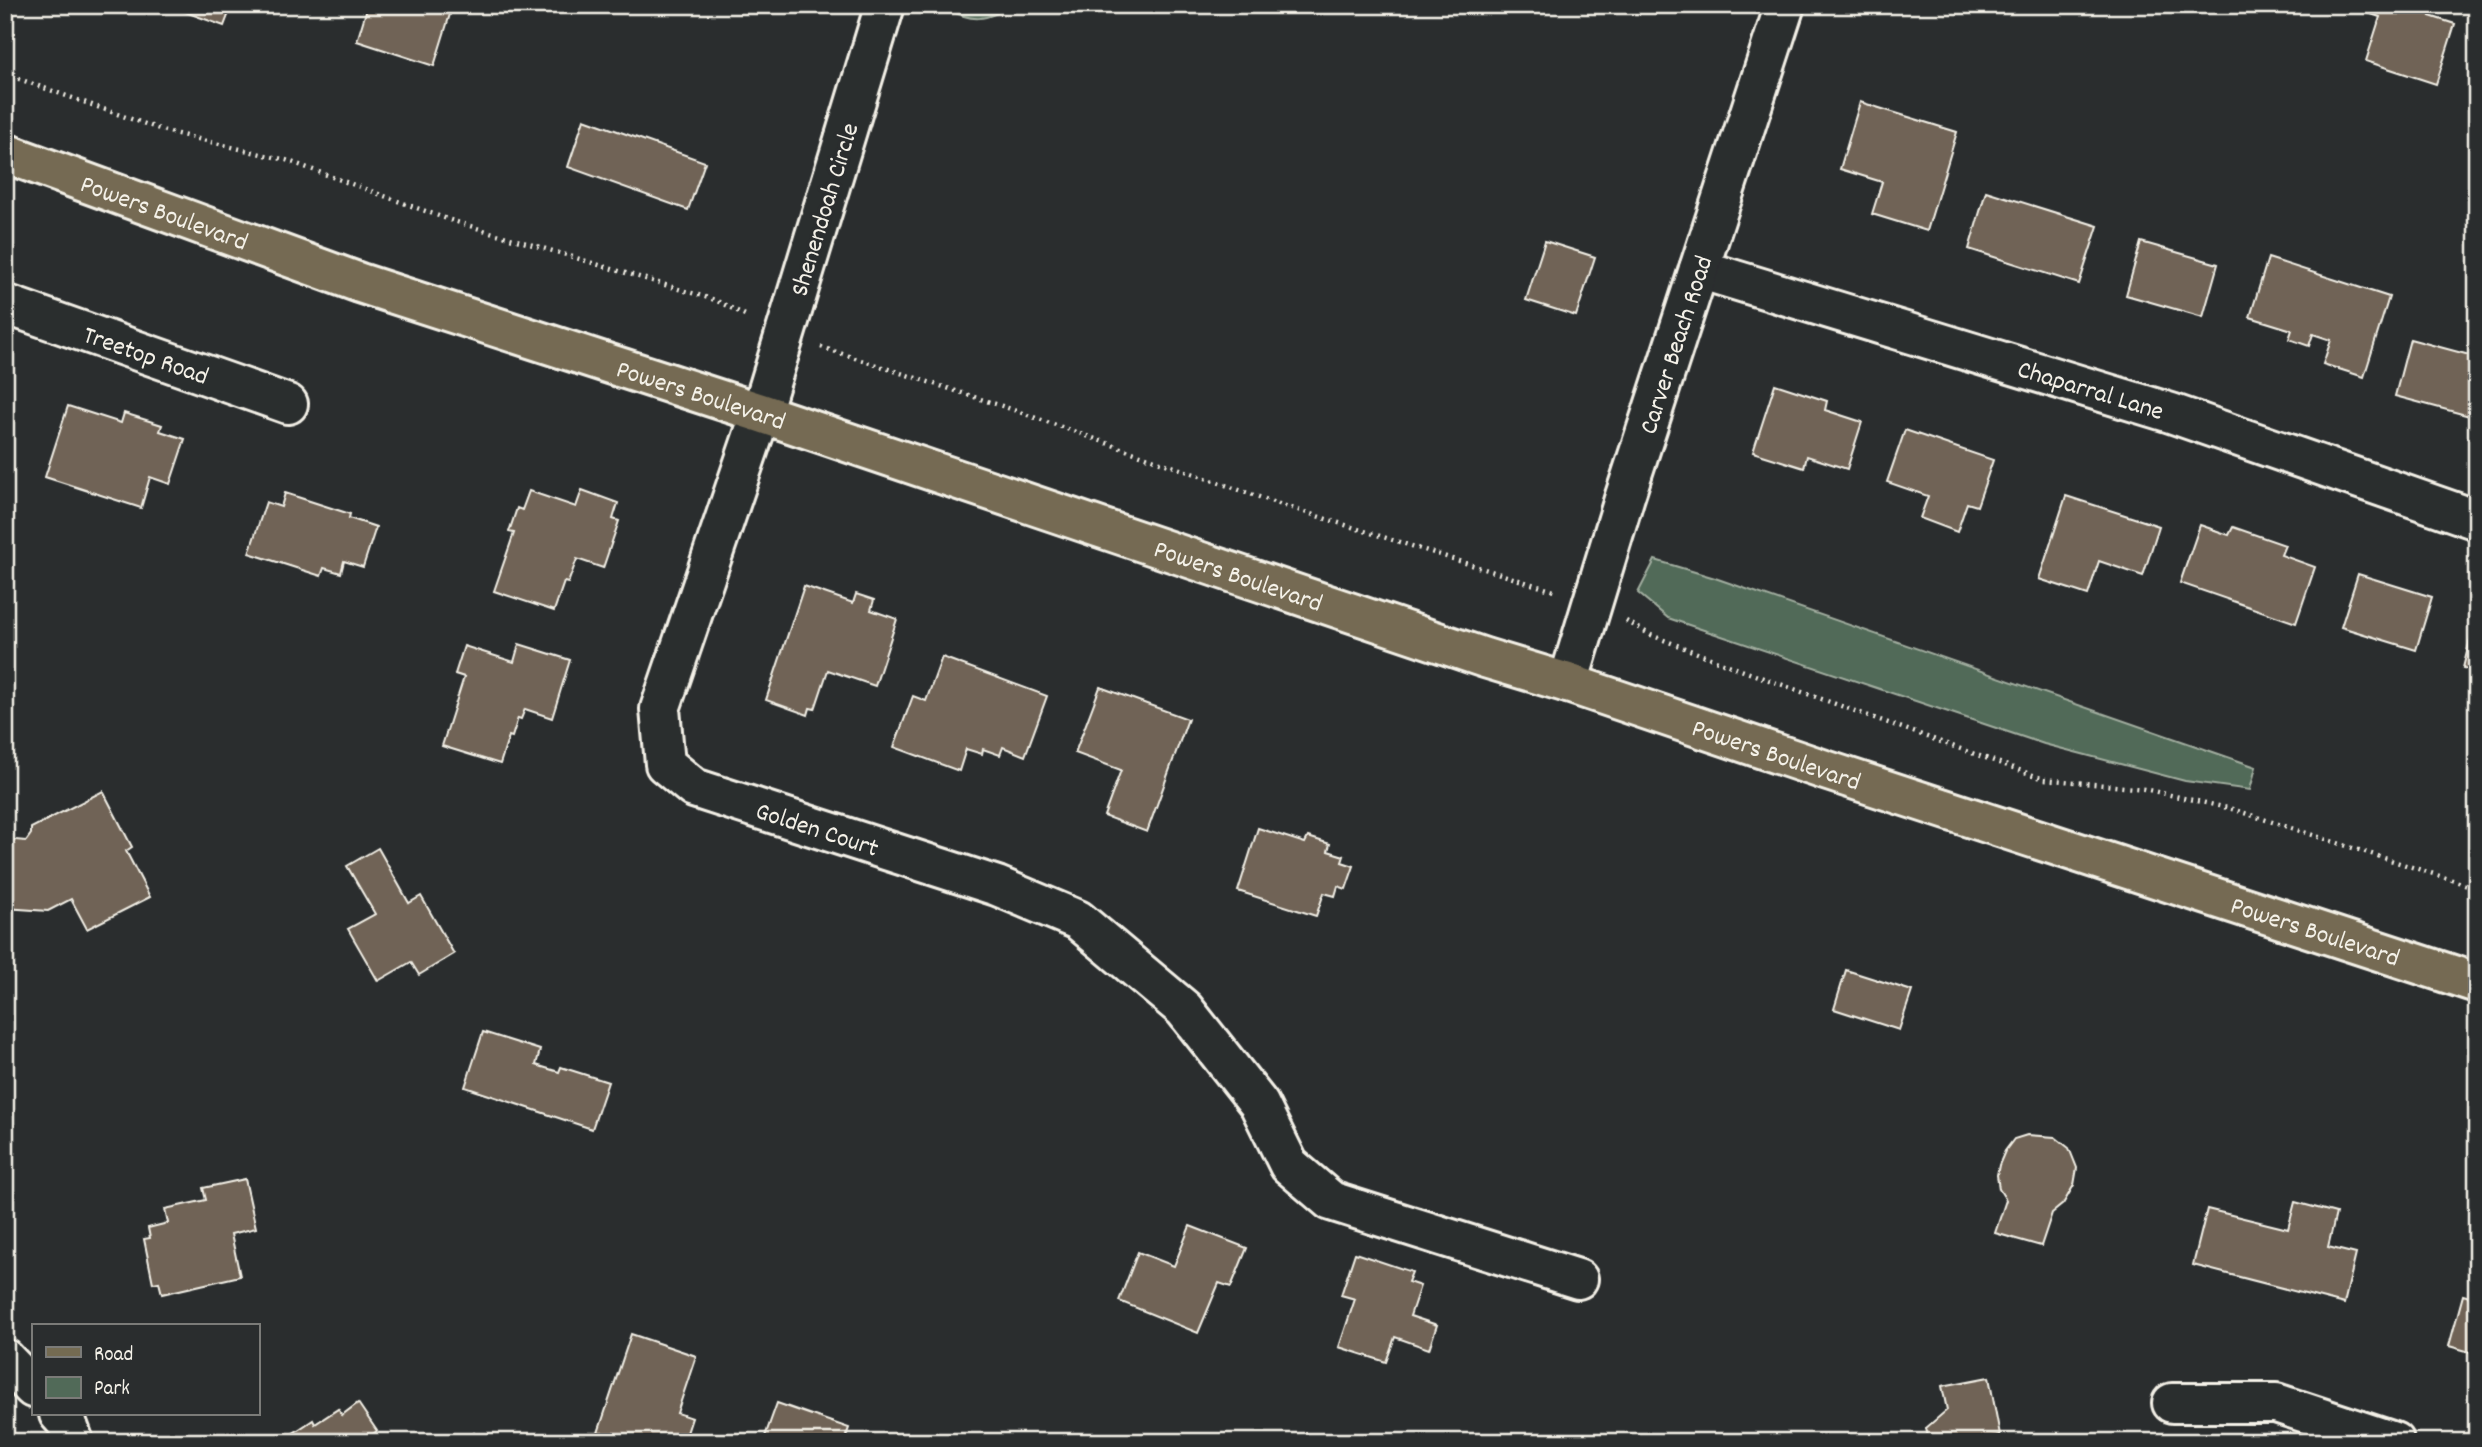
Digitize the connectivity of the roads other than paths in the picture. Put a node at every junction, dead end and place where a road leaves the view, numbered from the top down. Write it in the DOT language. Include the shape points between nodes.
graph roads {
  1 [pos="885,5"];
  2 [pos="1785,5"];
  3 [pos="5,153"];
  4 [pos="1699,269"];
  5 [pos="5,304"];
  6 [pos="288,404"];
  7 [pos="761,413"];
  8 [pos="2477,520"];
  9 [pos="1568,683"];
  10 [pos="2477,983"];
  11 [pos="1578,1279"];
  12 [pos="5,1359"];
  13 [pos="32,1387"];
  14 [pos="2172,1403"];
  15 [pos="61,1416"];
  16 [pos="74,1442"];
  17 [pos="2395,1442"];
  1 -- 7 [label="street, Shenendoah Circle"];
  2 -- 4 [label="street, Carver Beach Road"];
  3 -- 7 [label="main road, Powers Boulevard" via="360,283"];
  4 -- 8 [label="street, Chaparral Lane" via="2171,413"];
  4 -- 9 [label="street, Carver Beach Road"];
  5 -- 6 [label="street, Treetop Road"];
  7 -- 9 [label="main road, Powers Boulevard"];
  7 -- 11 [label="street, Golden Court" via="660,709 665,764 694,788 997,886 1078,920 1184,1009 1259,1104 1289,1165 1331,1201"];
  9 -- 10 [label="main road, Powers Boulevard"];
  12 -- 13 [label="street"];
  14 -- 17 [label="street" via="2276,1403"];
  15 -- 16 [label="street"];
}
